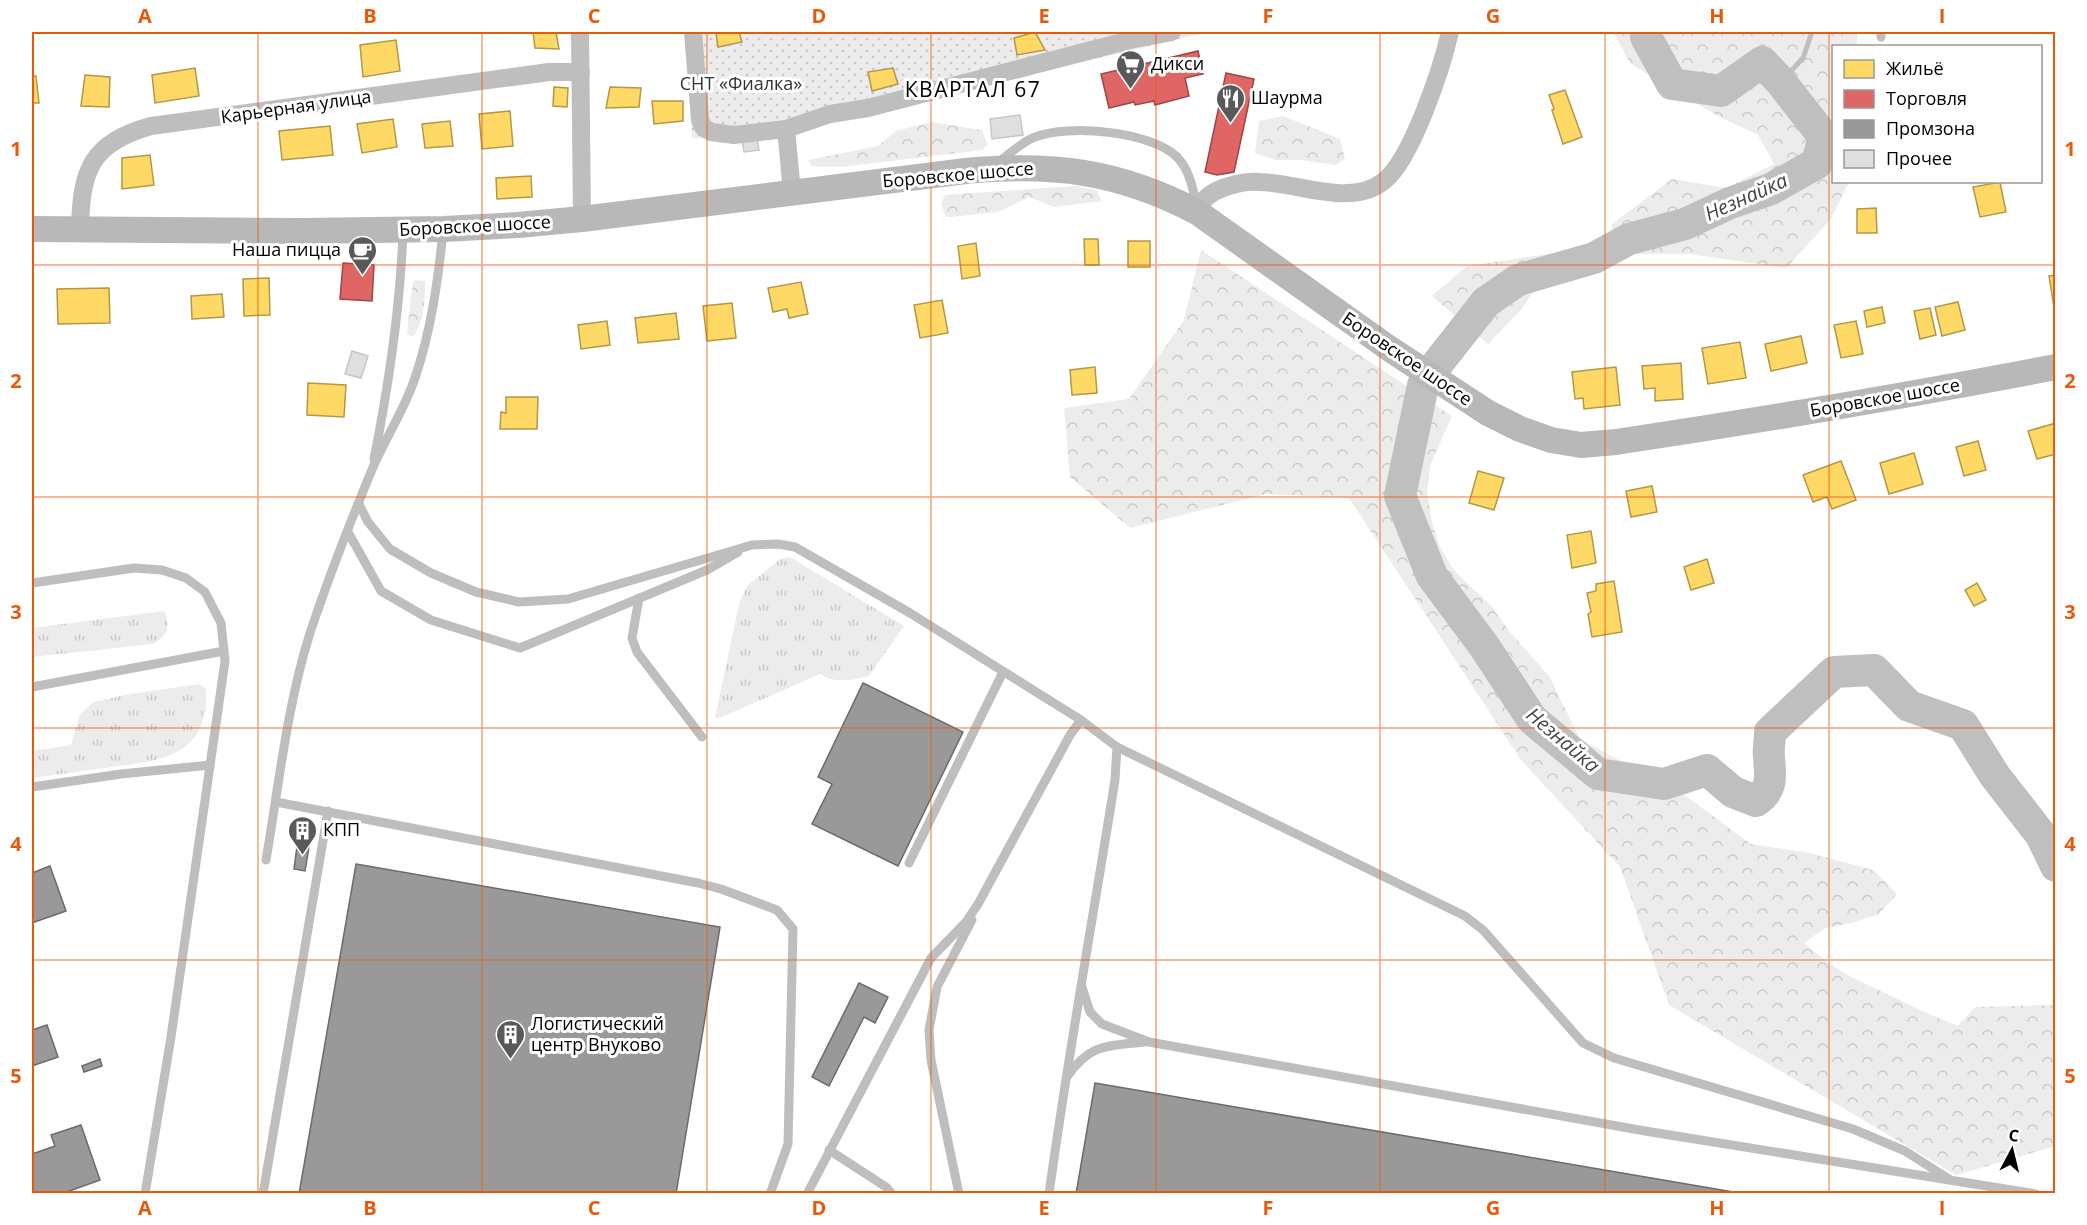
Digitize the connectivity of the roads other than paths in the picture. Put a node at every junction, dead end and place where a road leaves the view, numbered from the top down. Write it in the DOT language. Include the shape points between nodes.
graph roads {
  1 [pos="580,32"];
  2 [pos="693,32"];
  3 [pos="1172,32"];
  4 [pos="1450,32"];
  5 [pos="581,72"];
  6 [pos="786,129"];
  7 [pos="987,169"];
  8 [pos="792,192"];
  9 [pos="1197,212"];
  10 [pos="582,219"];
  11 [pos="32,229"];
  12 [pos="444,229"];
  13 [pos="80,230"];
  14 [pos="403,230"];
  15 [pos="2055,367"];
  16 [pos="371,470"];
  17 [pos="358,504"];
  18 [pos="348,532"];
  19 [pos="752,545"];
  20 [pos="32,583"];
  21 [pos="639,598"];
  22 [pos="224,651"];
  23 [pos="1003,672"];
  24 [pos="32,687"];
  25 [pos="1081,720"];
  26 [pos="702,737"];
  27 [pos="1117,747"];
  28 [pos="210,765"];
  29 [pos="32,787"];
  30 [pos="276,802"];
  31 [pos="328,811"];
  32 [pos="266,860"];
  33 [pos="909,863"];
  34 [pos="978,904"];
  35 [pos="1082,987"];
  36 [pos="1149,1042"];
  37 [pos="1064,1082"];
  38 [pos="829,1150"];
  39 [pos="1954,1182"];
  40 [pos="145,1194"];
  41 [pos="262,1194"];
  42 [pos="770,1194"];
  43 [pos="807,1194"];
  44 [pos="892,1194"];
  45 [pos="959,1194"];
  46 [pos="1049,1194"];
  47 [pos="2036,1194"];
  1 -- 5 [label="street"];
  2 -- 6 [label="street" via="703,127 734,135"];
  3 -- 6 [label="street" via="868,108 830,114"];
  4 -- 9 [label="street" via="1425,110 1404,158 1383,182 1369,189 1332,193 1270,182 1242,183 1208,196"];
  5 -- 10 [label="street"];
  5 -- 13 [label="street, Карьерная улица" via="549,72 139,129 114,141 95,158 82,188"];
  6 -- 8 [label="street"];
  7 -- 8 [label="main road, Боровское шоссе"];
  7 -- 9 [label="main road, Боровское шоссе" via="1082,171 1128,183"];
  7 -- 9 [label="lane" via="1025,141 1045,134 1080,131 1130,135 1177,157 1193,187"];
  8 -- 10 [label="main road, Боровское шоссе"];
  9 -- 15 [label="main road, Боровское шоссе" via="1390,349 1502,421 1567,444 1595,445 1849,406"];
  10 -- 12 [label="main road, Боровское шоссе"];
  11 -- 13 [label="main road, Боровское шоссе"];
  12 -- 14 [label="main road, Боровское шоссе"];
  12 -- 16 [label="lane" via="424,349 401,414"];
  13 -- 14 [label="main road, Боровское шоссе"];
  14 -- 16 [label="lane" via="393,356"];
  16 -- 17 [label="lane"];
  17 -- 18 [label="lane"];
  17 -- 19 [label="lane" via="390,549 431,573 476,592 519,602 568,599"];
  18 -- 21 [label="lane" via="381,591 431,620 520,648"];
  18 -- 30 [label="lane" via="304,654"];
  19 -- 21 [label="lane" via="707,570"];
  19 -- 23 [label="lane" via="795,548 910,613"];
  20 -- 22 [label="lane" via="134,568 162,570 186,578 205,592 216,613"];
  21 -- 26 [label="lane" via="632,638 637,652"];
  22 -- 24 [label="lane"];
  22 -- 28 [label="lane"];
  23 -- 25 [label="lane"];
  23 -- 33 [label="lane"];
  25 -- 27 [label="lane"];
  25 -- 34 [label="lane"];
  27 -- 35 [label="lane"];
  27 -- 39 [label="lane" via="1465,916 1483,930 1583,1043 1614,1058 1853,1129 1905,1151"];
  28 -- 29 [label="lane"];
  28 -- 40 [label="lane"];
  30 -- 31 [label="lane"];
  30 -- 32 [label="lane"];
  31 -- 41 [label="lane"];
  31 -- 42 [label="lane" via="722,888 777,910 793,929 788,1144"];
  34 -- 38 [label="lane" via="931,958"];
  34 -- 45 [label="lane" via="937,987 929,1030 931,1060"];
  35 -- 36 [label="lane" via="1090,1012 1102,1024"];
  35 -- 37 [label="lane"];
  36 -- 37 [label="lane" via="1097,1048 1084,1056"];
  36 -- 39 [label="lane"];
  37 -- 46 [label="lane"];
  38 -- 43 [label="lane"];
  38 -- 44 [label="lane"];
  39 -- 47 [label="lane"];
}
